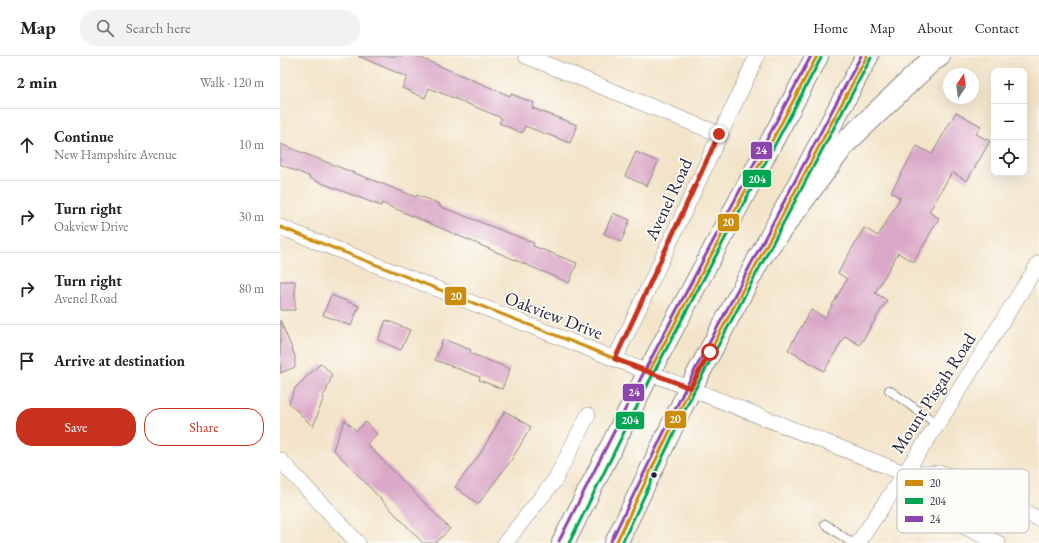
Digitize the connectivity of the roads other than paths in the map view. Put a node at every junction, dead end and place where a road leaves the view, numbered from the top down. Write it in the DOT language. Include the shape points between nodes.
graph roads {
  1 [pos="526,56"];
  2 [pos="757,56"];
  3 [pos="817,56"];
  4 [pos="867,56"];
  5 [pos="939,56"];
  6 [pos="719,134"];
  7 [pos="280,227"];
  8 [pos="758,260"];
  9 [pos="1039,263"];
  10 [pos="615,359"];
  11 [pos="649,372"];
  12 [pos="690,388"];
  13 [pos="889,390"];
  14 [pos="588,414"];
  15 [pos="937,424"];
  16 [pos="280,460"];
  17 [pos="897,469"];
  18 [pos="906,469"];
  19 [pos="897,483"];
  20 [pos="1029,514"];
  21 [pos="1039,519"];
  22 [pos="825,524"];
  23 [pos="977,533"];
  24 [pos="358,543"];
  25 [pos="505,543"];
  26 [pos="564,543"];
  27 [pos="616,543"];
  28 [pos="852,543"];
  29 [pos="858,543"];
  30 [pos="998,543"];
  1 -- 6 [label="street"];
  2 -- 6 [label="street, Avenel Road"];
  3 -- 11 [label="main road"];
  4 -- 8 [label="main road"];
  5 -- 8 [label="main road" via="846,142"];
  6 -- 10 [label="street, Avenel Road"];
  7 -- 10 [label="street, Oakview Drive"];
  8 -- 12 [label="main road"];
  9 -- 15 [label="street, Mount Pisgah Road"];
  10 -- 11 [label="street, Oakview Drive"];
  11 -- 12 [label="street, Oakview Drive"];
  11 -- 26 [label="main road"];
  12 -- 17 [label="street, Oakview Drive"];
  12 -- 27 [label="main road"];
  13 -- 15 [label="lane"];
  14 -- 25 [label="street" via="555,480"];
  15 -- 18 [label="street, Mount Pisgah Road"];
  16 -- 24 [label="street"];
  19 -- 29 [label="street, Mount Pisgah Road"];
  20 -- 21 [label="street, Oakview Drive"];
  22 -- 28 [label="lane"];
  23 -- 30 [label="street"];
}
